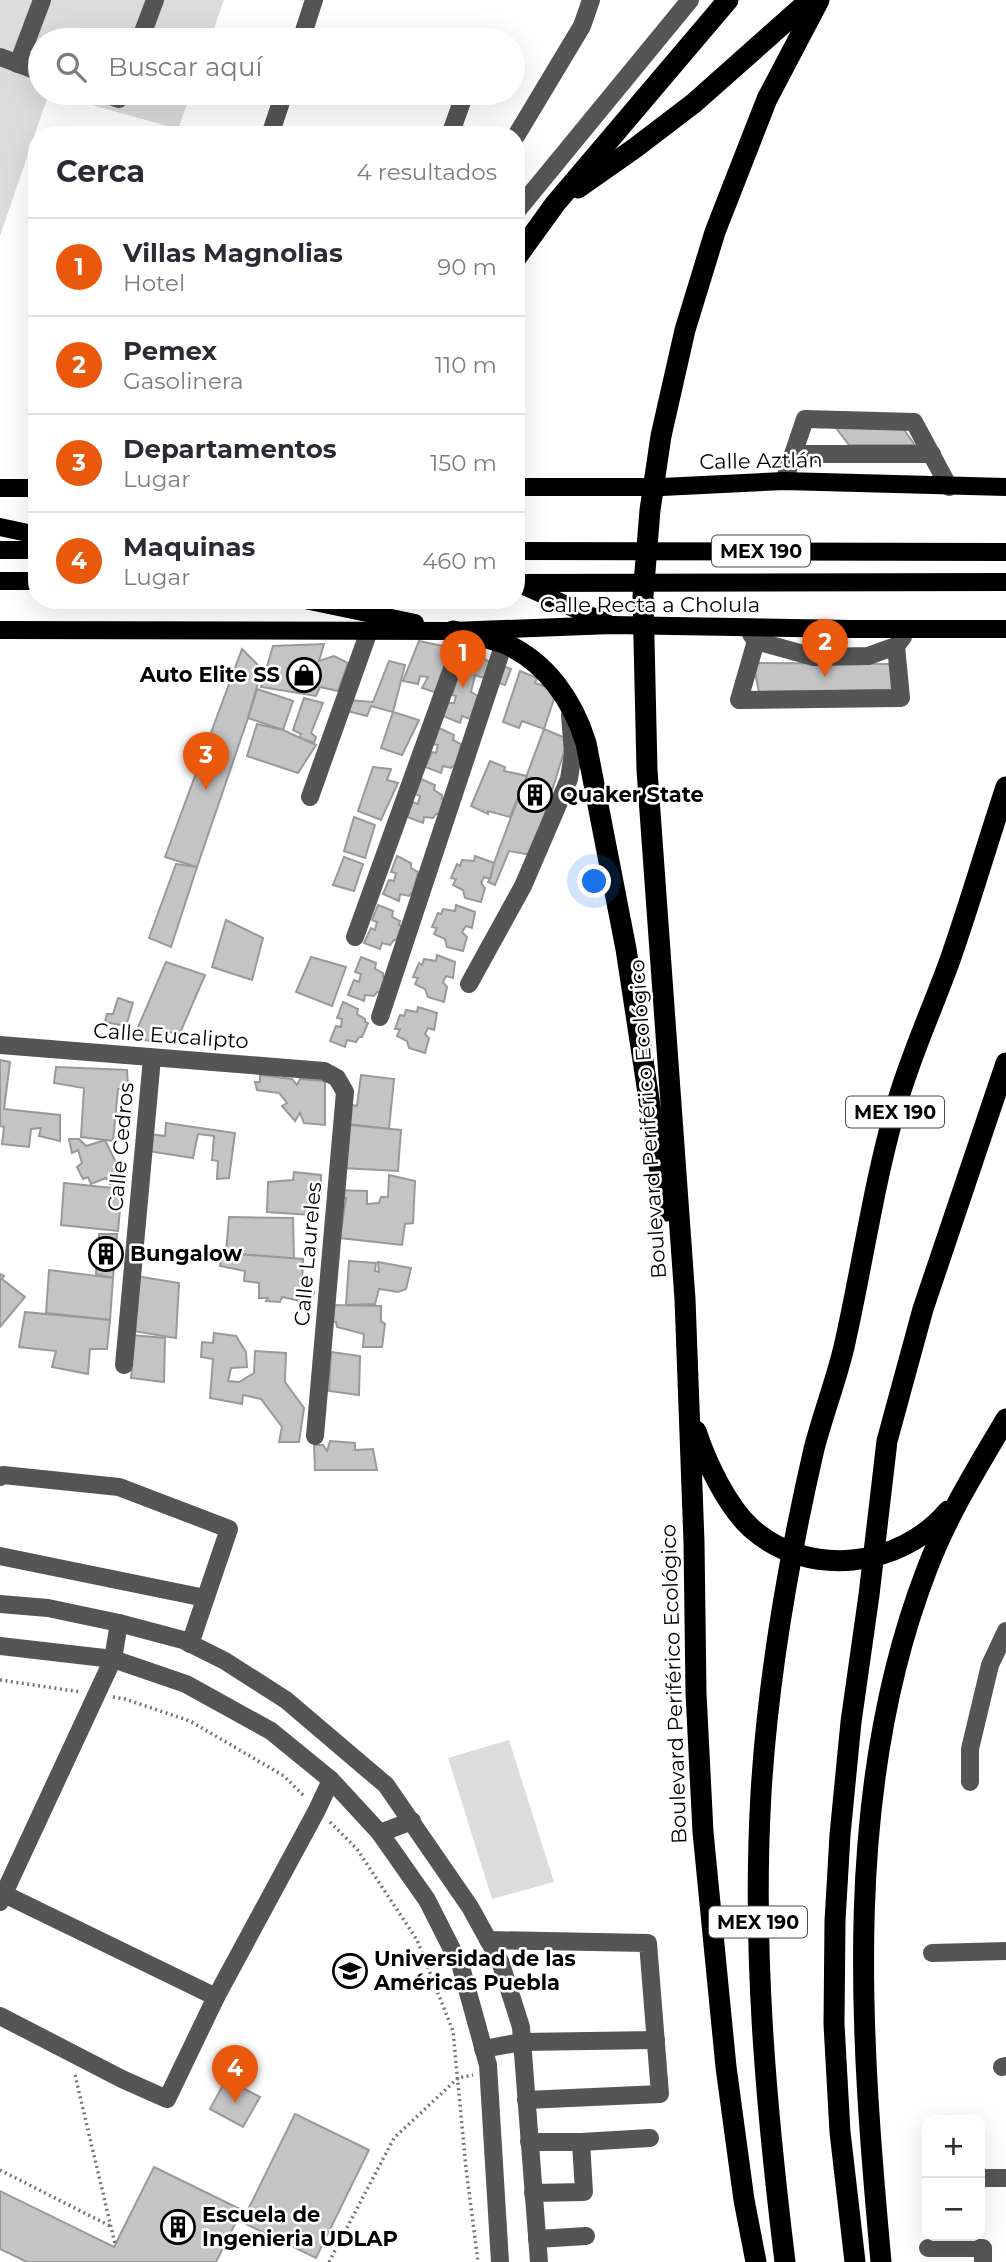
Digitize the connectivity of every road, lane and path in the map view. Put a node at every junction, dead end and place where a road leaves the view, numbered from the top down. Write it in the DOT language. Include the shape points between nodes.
graph roads {
  1 [pos="42,0"];
  2 [pos="155,0"];
  3 [pos="314,0"];
  4 [pos="591,0"];
  5 [pos="690,0"];
  6 [pos="728,0"];
  7 [pos="810,0"];
  8 [pos="820,0"];
  9 [pos="32,28"];
  10 [pos="144,28"];
  11 [pos="305,28"];
  12 [pos="28,37"];
  13 [pos="0,57"];
  14 [pos="18,64"];
  15 [pos="28,68"];
  16 [pos="280,105"];
  17 [pos="461,105"];
  18 [pos="273,126"];
  19 [pos="453,126"];
  20 [pos="521,126"];
  21 [pos="525,201"];
  22 [pos="555,204"];
  23 [pos="525,246"];
  24 [pos="793,454"];
  25 [pos="932,454"];
  26 [pos="784,481"];
  27 [pos="525,487"];
  28 [pos="949,487"];
  29 [pos="1006,487"];
  30 [pos="0,488"];
  31 [pos="28,488"];
  32 [pos="0,527"];
  33 [pos="28,533"];
  34 [pos="0,550"];
  35 [pos="28,550"];
  36 [pos="525,551"];
  37 [pos="1006,552"];
  38 [pos="0,581"];
  39 [pos="28,581"];
  40 [pos="1006,582"];
  41 [pos="525,583"];
  42 [pos="525,587"];
  43 [pos="348,609"];
  44 [pos="612,625"];
  45 [pos="851,629"];
  46 [pos="910,629"];
  47 [pos="1006,629"];
  48 [pos="0,630"];
  49 [pos="369,631"];
  50 [pos="453,631"];
  51 [pos="752,635"];
  52 [pos="504,643"];
  53 [pos="896,646"];
  54 [pos="845,656"];
  55 [pos="573,708"];
  56 [pos="1006,787"];
  57 [pos="310,797"];
  58 [pos="355,937"];
  59 [pos="469,984"];
  60 [pos="380,1017"];
  61 [pos="0,1045"];
  62 [pos="152,1058"];
  63 [pos="1006,1063"];
  64 [pos="337,1078"];
  65 [pos="685,1299"];
  66 [pos="124,1365"];
  67 [pos="690,1412"];
  68 [pos="1006,1419"];
  69 [pos="315,1436"];
  70 [pos="0,1477"];
  71 [pos="965,1487"];
  72 [pos="0,1556"];
  73 [pos="205,1598"];
  74 [pos="0,1604"];
  75 [pos="119,1623"];
  76 [pos="1006,1631"];
  77 [pos="190,1644"];
  78 [pos="0,1646"];
  79 [pos="113,1659"];
  80 [pos="998,1667"];
  81 [pos="331,1780"];
  82 [pos="970,1782"];
  83 [pos="412,1821"];
  84 [pos="380,1833"];
  85 [pos="2,1898"];
  86 [pos="488,1940"];
  87 [pos="1006,1951"];
  88 [pos="932,1954"];
  89 [pos="216,1997"];
  90 [pos="0,2016"];
  91 [pos="656,2040"];
  92 [pos="522,2042"];
  93 [pos="484,2049"];
  94 [pos="70,2052"];
  95 [pos="488,2073"];
  96 [pos="526,2100"];
  97 [pos="650,2138"];
  98 [pos="529,2142"];
  99 [pos="581,2142"];
  100 [pos="466,2168"];
  101 [pos="0,2170"];
  102 [pos="985,2178"];
  103 [pos="1006,2178"];
  104 [pos="533,2193"];
  105 [pos="110,2226"];
  106 [pos="586,2236"];
  107 [pos="537,2239"];
  108 [pos="115,2244"];
  109 [pos="928,2248"];
  110 [pos="329,2262"];
  111 [pos="478,2262"];
  112 [pos="500,2262"];
  113 [pos="539,2262"];
  114 [pos="756,2262"];
  115 [pos="785,2262"];
  116 [pos="855,2262"];
  117 [pos="881,2262"];
  118 [pos="984,2262"];
  1 -- 9 [label="street"];
  2 -- 10 [label="street"];
  3 -- 11 [label="street"];
  4 -- 20 [label="street" via="582,26"];
  5 -- 21 [label="street"];
  6 -- 22 [label="highway"];
  7 -- 22 [label="highway" via="694,103"];
  8 -- 65 [label="highway, Boulevard Periférico Ecológico" via="768,99 715,232 685,330 650,510 643,596 647,770"];
  12 -- 14 [label="street"];
  13 -- 14 [label="street"];
  14 -- 15 [label="street"];
  16 -- 18 [label="street"];
  17 -- 19 [label="street"];
  22 -- 23 [label="highway"];
  24 -- 25 [label="street"];
  24 -- 25 [label="street" via="805,419 914,422"];
  24 -- 26 [label="street"];
  25 -- 28 [label="street"];
  26 -- 27 [label="main road, Calle Aztlán"];
  26 -- 28 [label="main road, Calle Aztlán"];
  28 -- 29 [label="main road, Calle Aztlán"];
  30 -- 31 [label="main road"];
  32 -- 33 [label="main road"];
  34 -- 35 [label="main road"];
  36 -- 37 [label="main road, MEX 190"];
  38 -- 39 [label="main road"];
  40 -- 41 [label="main road, Calle Recta a Cholula / MEX 190"];
  42 -- 44 [label="main road"];
  43 -- 50 [label="main road"];
  44 -- 50 [label="main road, Calle Recta a Cholula"];
  44 -- 51 [label="main road, Calle Recta a Cholula"];
  45 -- 46 [label="main road, Calle Recta a Cholula"];
  45 -- 51 [label="main road, Calle Recta a Cholula"];
  45 -- 54 [label="street"];
  46 -- 47 [label="main road, Calle Recta a Cholula"];
  46 -- 53 [label="street"];
  48 -- 49 [label="main road, Calle Recta a Cholula"];
  49 -- 50 [label="main road, Calle Recta a Cholula"];
  49 -- 57 [label="street"];
  50 -- 52 [label="highway"];
  50 -- 58 [label="street" via="454,663"];
  51 -- 53 [label="street" via="739,700 901,698"];
  51 -- 54 [label="street" via="814,657"];
  52 -- 55 [label="highway" via="537,664"];
  52 -- 60 [label="street"];
  53 -- 54 [label="street" via="868,656"];
  55 -- 59 [label="street" via="569,779 523,886"];
  55 -- 65 [label="highway" via="586,743 626,949 667,1215"];
  56 -- 115 [label="highway, MEX 190" via="896,1107 786,1582 761,1790 757,1882 760,1991"];
  61 -- 62 [label="street, Calle Eucalipto"];
  62 -- 64 [label="street, Calle Eucalipto" via="324,1071"];
  62 -- 66 [label="street, Calle Cedros"];
  63 -- 116 [label="highway, MEX 190" via="923,1309 887,1441 850,1722 835,1921 834,2024 840,2132"];
  64 -- 69 [label="street, Calle Laureles" via="345,1092"];
  65 -- 67 [label="highway, Boulevard Periférico Ecológico"];
  67 -- 71 [label="highway" via="706,1457 737,1511 765,1538 799,1555 834,1561 886,1553 931,1527"];
  67 -- 114 [label="highway, Boulevard Periférico Ecológico" via="703,1832 726,2067"];
  68 -- 71 [label="highway"];
  70 -- 73 [label="street" via="119,1487 229,1529"];
  71 -- 117 [label="highway" via="928,1567 905,1633 886,1708 873,1794 866,1896 866,2020"];
  72 -- 73 [label="street"];
  73 -- 77 [label="street"];
  74 -- 75 [label="street" via="48,1608"];
  75 -- 77 [label="street"];
  75 -- 79 [label="street"];
  76 -- 80 [label="street"];
  77 -- 83 [label="street" via="286,1700 386,1786"];
  78 -- 79 [label="street"];
  79 -- 81 [label="street" via="186,1684 271,1731"];
  79 -- 85 [label="street"];
  80 -- 82 [label="street" via="970,1749"];
  81 -- 84 [label="street"];
  81 -- 89 [label="street"];
  83 -- 84 [label="street"];
  83 -- 86 [label="street"];
  84 -- 93 [label="street" via="427,1900 461,1967"];
  85 -- 89 [label="street"];
  86 -- 91 [label="street" via="648,1943"];
  86 -- 92 [label="street" via="500,1961"];
  87 -- 88 [label="street"];
  89 -- 94 [label="street" via="167,2099"];
  90 -- 94 [label="street"];
  91 -- 92 [label="street"];
  91 -- 96 [label="street" via="660,2094"];
  92 -- 93 [label="street"];
  92 -- 96 [label="street"];
  93 -- 95 [label="street"];
  94 -- 105 [label="path"];
  95 -- 110 [label="path" via="457,2078 394,2137"];
  95 -- 112 [label="street"];
  96 -- 98 [label="street"];
  97 -- 99 [label="street"];
  98 -- 99 [label="street"];
  98 -- 104 [label="street"];
  99 -- 104 [label="street" via="583,2192"];
  100 -- 111 [label="path"];
  101 -- 105 [label="path"];
  102 -- 103 [label="street"];
  104 -- 107 [label="street"];
  105 -- 108 [label="path"];
  106 -- 107 [label="street"];
  107 -- 113 [label="street"];
  109 -- 118 [label="street" via="983,2248"];
}
